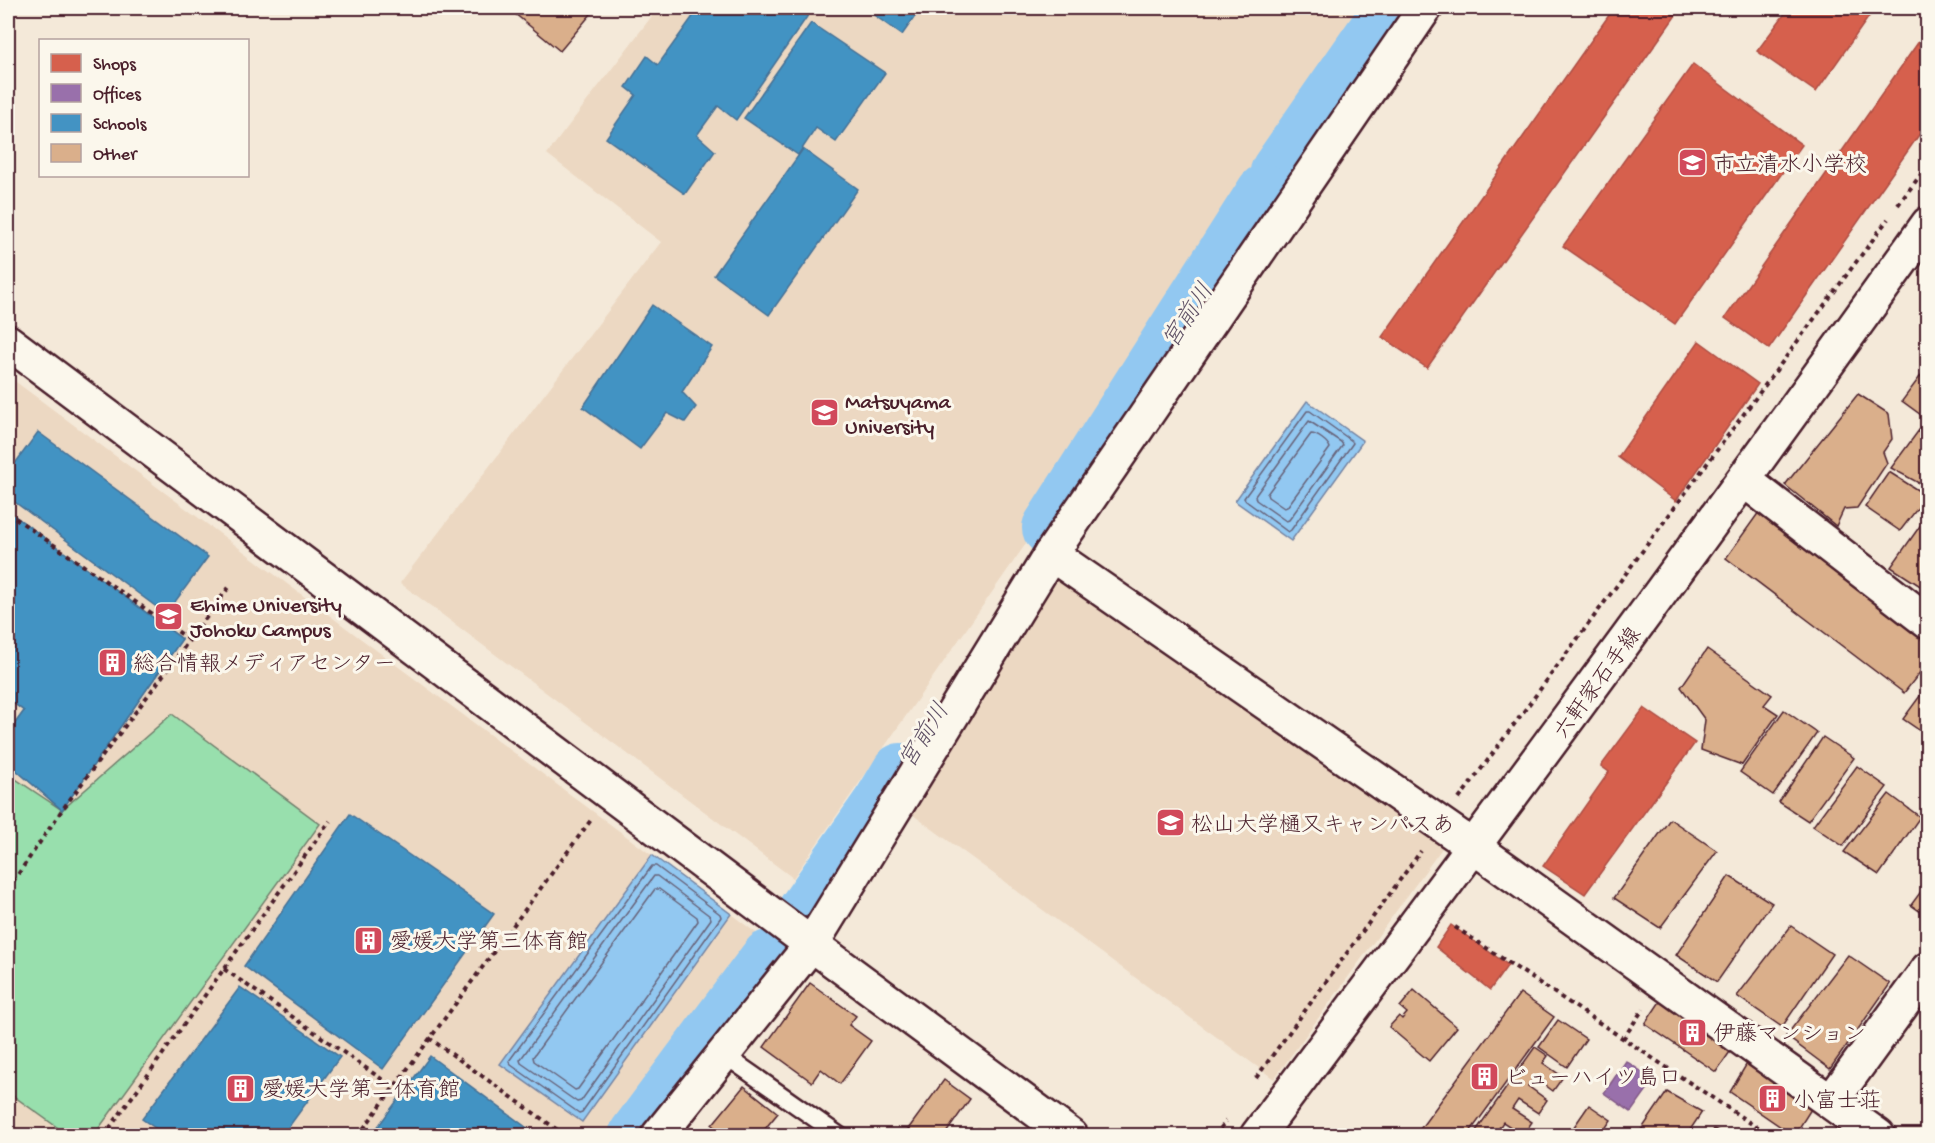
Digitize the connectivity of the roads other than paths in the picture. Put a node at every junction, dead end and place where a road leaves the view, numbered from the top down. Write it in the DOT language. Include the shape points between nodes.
graph roads {
  1 [pos="1425,8"];
  2 [pos="1928,224"];
  3 [pos="8,342"];
  4 [pos="1744,480"];
  5 [pos="1051,554"];
  6 [pos="1928,622"];
  7 [pos="1474,847"];
  8 [pos="800,936"];
  9 [pos="1928,969"];
  10 [pos="723,1054"];
  11 [pos="1831,1102"];
  12 [pos="658,1136"];
  13 [pos="840,1136"];
  14 [pos="1071,1136"];
  15 [pos="1257,1136"];
  16 [pos="1878,1136"];
  1 -- 5 [label="street"];
  2 -- 4 [label="street, 六軒家石手線"];
  3 -- 8 [label="street"];
  4 -- 6 [label="street"];
  4 -- 7 [label="street, 六軒家石手線"];
  5 -- 7 [label="street"];
  5 -- 8 [label="street"];
  7 -- 11 [label="street"];
  7 -- 15 [label="street, 六軒家石手線"];
  8 -- 10 [label="street"];
  8 -- 14 [label="street"];
  9 -- 11 [label="street"];
  10 -- 12 [label="street"];
  10 -- 13 [label="lane"];
  11 -- 16 [label="street"];
}
